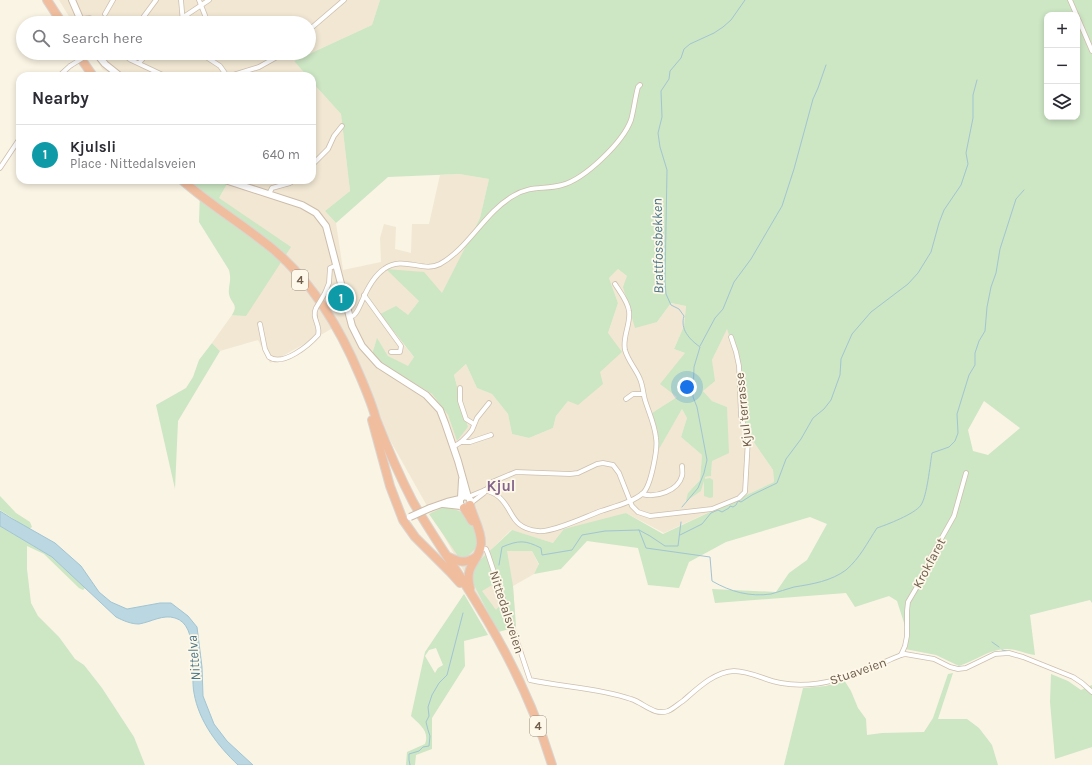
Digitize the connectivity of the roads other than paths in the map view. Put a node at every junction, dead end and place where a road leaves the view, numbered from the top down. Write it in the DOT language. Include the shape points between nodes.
graph roads {
  1 [pos="43,0"];
  2 [pos="47,0"];
  3 [pos="72,0"];
  4 [pos="113,0"];
  5 [pos="156,0"];
  6 [pos="181,0"];
  7 [pos="199,0"];
  8 [pos="209,0"];
  9 [pos="344,0"];
  10 [pos="1070,0"];
  11 [pos="201,6"];
  12 [pos="105,14"];
  13 [pos="53,16"];
  14 [pos="57,16"];
  15 [pos="79,16"];
  16 [pos="144,16"];
  17 [pos="179,16"];
  18 [pos="185,16"];
  19 [pos="205,16"];
  20 [pos="316,24"];
  21 [pos="1092,51"];
  22 [pos="79,60"];
  23 [pos="82,60"];
  24 [pos="92,60"];
  25 [pos="99,60"];
  26 [pos="134,60"];
  27 [pos="142,60"];
  28 [pos="211,60"];
  29 [pos="272,60"];
  30 [pos="139,63"];
  31 [pos="63,72"];
  32 [pos="91,72"];
  33 [pos="96,72"];
  34 [pos="115,72"];
  35 [pos="156,72"];
  36 [pos="225,72"];
  37 [pos="242,72"];
  38 [pos="640,85"];
  39 [pos="342,126"];
  40 [pos="16,144"];
  41 [pos="316,161"];
  42 [pos="0,168"];
  43 [pos="183,184"];
  44 [pos="187,184"];
  45 [pos="238,184"];
  46 [pos="286,184"];
  47 [pos="269,194"];
  48 [pos="337,265"];
  49 [pos="615,284"];
  50 [pos="364,295"];
  51 [pos="350,317"];
  52 [pos="260,324"];
  53 [pos="731,337"];
  54 [pos="391,352"];
  55 [pos="460,388"];
  56 [pos="643,394"];
  57 [pos="626,399"];
  58 [pos="490,403"];
  59 [pos="368,404"];
  60 [pos="376,419"];
  61 [pos="474,424"];
  62 [pos="491,435"];
  63 [pos="461,442"];
  64 [pos="453,447"];
  65 [pos="682,466"];
  66 [pos="966,473"];
  67 [pos="462,478"];
  68 [pos="485,490"];
  69 [pos="642,494"];
  70 [pos="468,496"];
  71 [pos="630,501"];
  72 [pos="464,503"];
  73 [pos="406,518"];
  74 [pos="480,548"];
  75 [pos="447,556"];
  76 [pos="476,557"];
  77 [pos="472,594"];
  78 [pos="481,609"];
  79 [pos="901,655"];
  80 [pos="530,680"];
  81 [pos="1092,692"];
  82 [pos="552,765"];
  1 -- 13 [label="highway"];
  2 -- 14 [label="highway"];
  3 -- 15 [label="main road"];
  4 -- 12 [label="street"];
  5 -- 16 [label="street"];
  6 -- 17 [label="street"];
  7 -- 11 [label="street"];
  8 -- 11 [label="street"];
  9 -- 20 [label="street"];
  10 -- 21 [label="street"];
  11 -- 18 [label="street"];
  11 -- 19 [label="street"];
  22 -- 31 [label="street, bridge"];
  23 -- 32 [label="highway"];
  24 -- 33 [label="highway"];
  25 -- 34 [label="main road"];
  26 -- 30 [label="street"];
  27 -- 30 [label="street"];
  28 -- 36 [label="street"];
  29 -- 37 [label="street"];
  30 -- 35 [label="street"];
  38 -- 50 [label="street" via="630,121 622,137 608,153 575,180 562,186 526,190 512,196 440,264 430,267 402,263 390,266 376,277"];
  39 -- 41 [label="street" via="328,149"];
  40 -- 42 [label="street"];
  43 -- 59 [label="highway, 4" via="209,207 272,253 303,284 320,305 341,342"];
  44 -- 60 [label="highway, 4" via="274,250 312,289 344,340"];
  45 -- 47 [label="main road"];
  46 -- 47 [label="street" via="272,188"];
  47 -- 48 [label="main road" via="302,205 323,220"];
  48 -- 51 [label="main road"];
  48 -- 52 [label="street, bridge" via="330,268 329,283 314,315 319,329 318,334 298,352 275,360 269,357"];
  49 -- 56 [label="street" via="629,310 624,348 641,380"];
  50 -- 51 [label="street" via="355,314"];
  50 -- 54 [label="street" via="401,346 400,352"];
  51 -- 64 [label="main road" via="360,342 371,358 436,404"];
  53 -- 71 [label="street, Kjul terrasse" via="739,366 741,416 748,439 745,492 739,498 712,509 657,516 638,512"];
  55 -- 61 [label="street" via="460,401 466,420"];
  56 -- 57 [label="street" via="633,394"];
  56 -- 69 [label="street" via="656,439 653,468 648,485"];
  58 -- 61 [label="street"];
  59 -- 60 [label="highway, 4"];
  59 -- 73 [label="highway, 4" via="390,486"];
  60 -- 75 [label="highway, 4" via="407,491"];
  61 -- 63 [label="street"];
  62 -- 63 [label="street" via="470,442"];
  63 -- 64 [label="street"];
  64 -- 67 [label="main road"];
  65 -- 69 [label="street" via="680,479 669,491 657,495"];
  66 -- 79 [label="street, Krokfaret" via="954,516 908,602 907,636"];
  67 -- 70 [label="main road"];
  67 -- 72 [label="main road"];
  68 -- 70 [label="street, Kjul terrasse"];
  68 -- 71 [label="street" via="499,497 520,524 537,531 557,528"];
  68 -- 71 [label="street, Kjul terrasse" via="493,481 516,472 570,474 597,464 608,463 619,473"];
  68 -- 72 [label="street, Kjul terrasse" via="484,493"];
  69 -- 71 [label="street"];
  70 -- 72 [label="main road" via="463,496"];
  72 -- 73 [label="main road, bridge" via="441,504"];
  72 -- 74 [label="highway, 4" via="481,536"];
  73 -- 78 [label="highway, 4" via="415,537 451,573"];
  74 -- 76 [label="highway, 4"];
  74 -- 80 [label="street, Nittedalsveien" via="488,554"];
  75 -- 76 [label="highway" via="463,562"];
  75 -- 77 [label="highway, 4"];
  76 -- 77 [label="highway, 4" via="468,574"];
  77 -- 78 [label="highway, 4"];
  78 -- 82 [label="highway, 4" via="520,683"];
  79 -- 80 [label="street, Stuaveien" via="852,675 822,683 782,684 732,671 702,684 676,706 663,712 653,711 632,699"];
  79 -- 81 [label="street, Stuaveien" via="934,658 958,669 966,668 995,654 1009,653 1073,677"];
}
